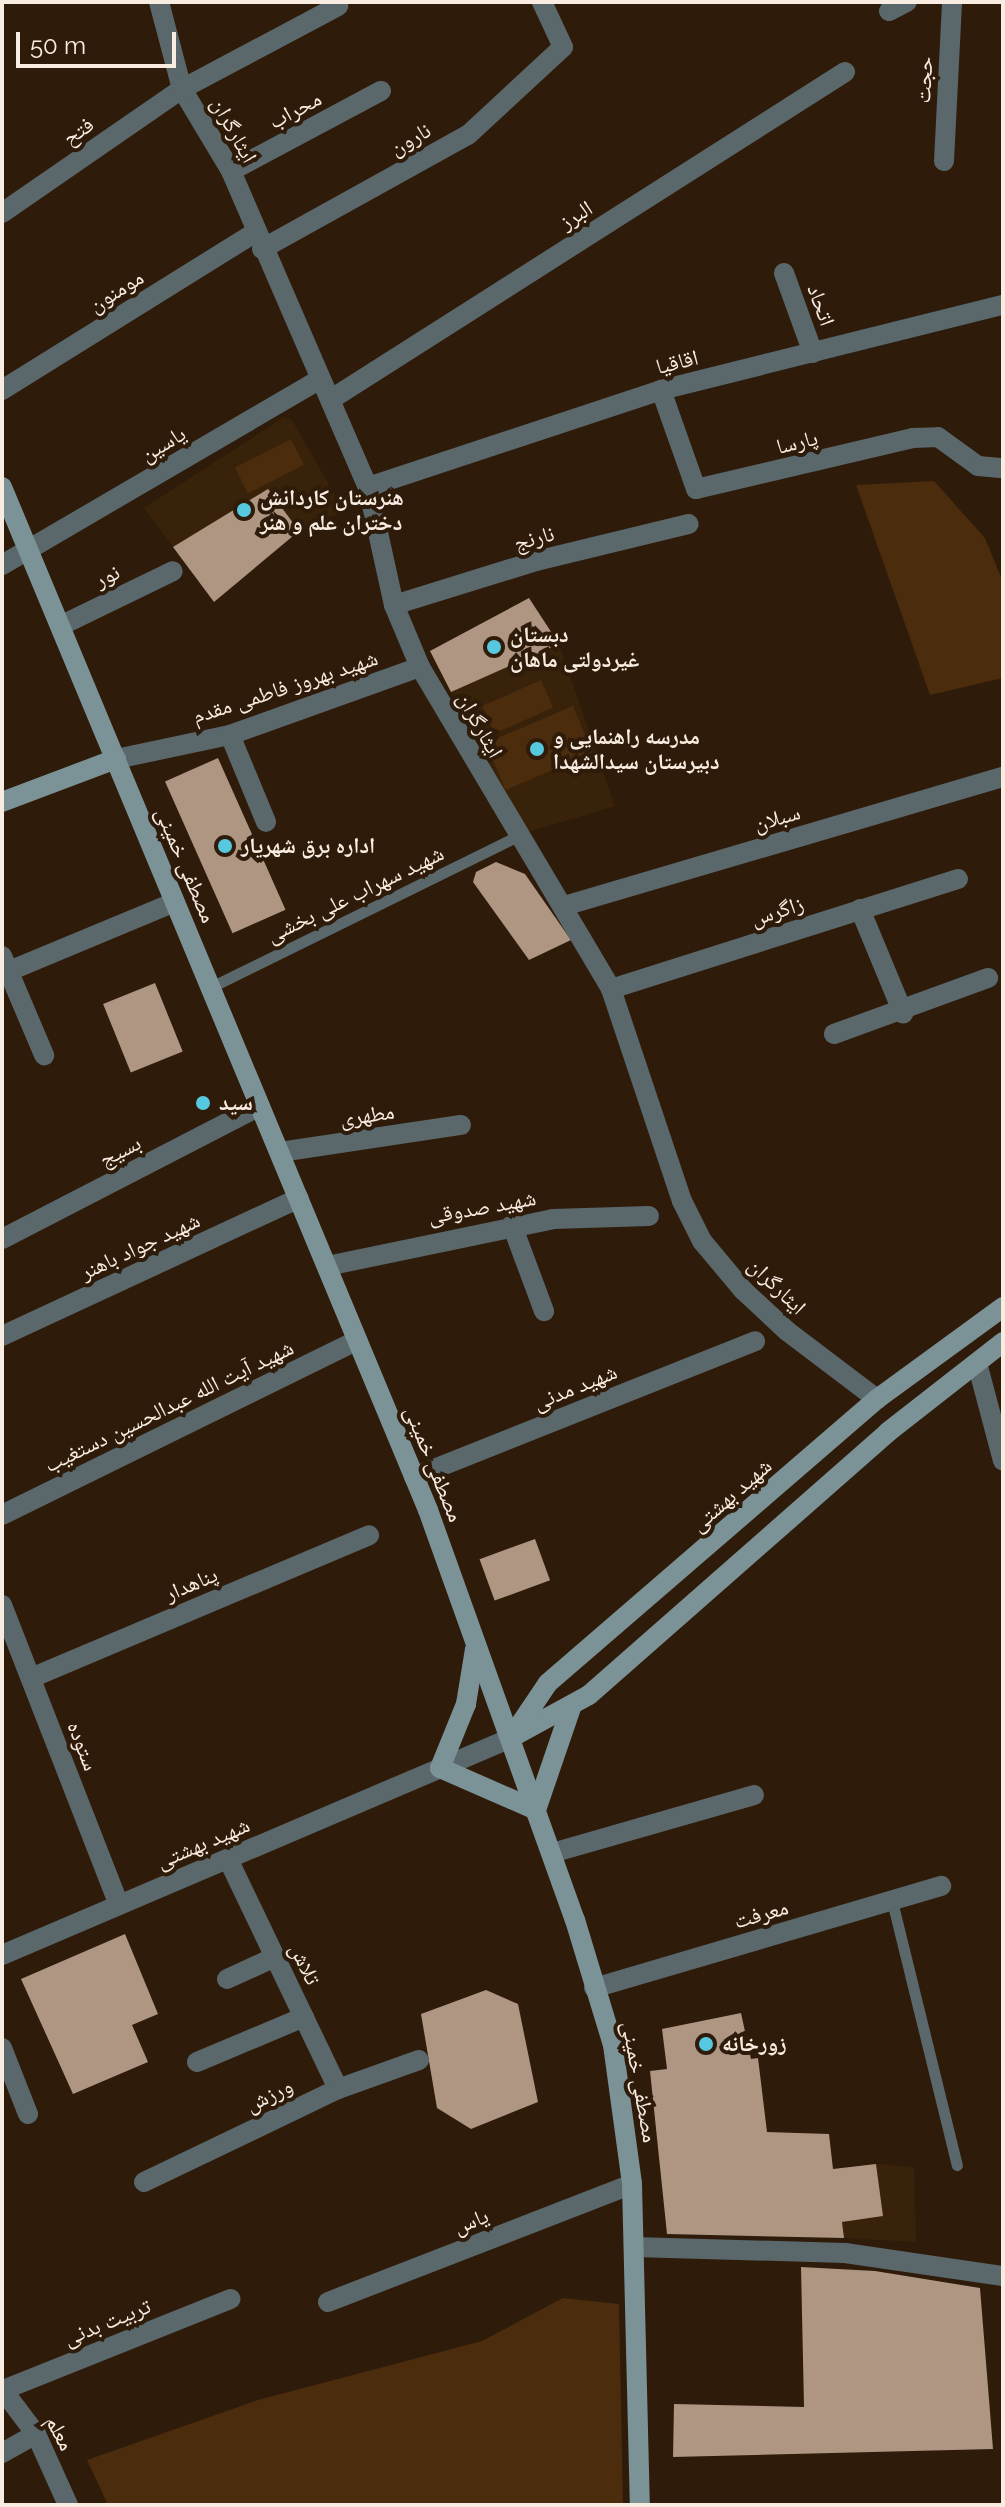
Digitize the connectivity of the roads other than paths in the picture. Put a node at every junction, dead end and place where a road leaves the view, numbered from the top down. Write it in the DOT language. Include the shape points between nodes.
graph roads {
  1 [pos="159,2"];
  2 [pos="542,2"];
  3 [pos="952,2"];
  4 [pos="338,6"];
  5 [pos="845,72"];
  6 [pos="182,89"];
  7 [pos="381,91"];
  8 [pos="944,161"];
  9 [pos="231,171"];
  10 [pos="2,213"];
  11 [pos="259,240"];
  12 [pos="784,273"];
  13 [pos="1003,305"];
  14 [pos="813,353"];
  15 [pos="319,380"];
  16 [pos="2,390"];
  17 [pos="661,390"];
  18 [pos="333,398"];
  19 [pos="1003,468"];
  20 [pos="2,487"];
  21 [pos="368,487"];
  22 [pos="689,524"];
  23 [pos="32,550"];
  24 [pos="2,565"];
  25 [pos="173,571"];
  26 [pos="394,605"];
  27 [pos="62,625"];
  28 [pos="420,667"];
  29 [pos="230,735"];
  30 [pos="116,759"];
  31 [pos="1003,777"];
  32 [pos="2,802"];
  33 [pos="266,822"];
  34 [pos="518,836"];
  35 [pos="958,879"];
  36 [pos="175,902"];
  37 [pos="564,906"];
  38 [pos="860,909"];
  39 [pos="4,967"];
  40 [pos="988,978"];
  41 [pos="211,987"];
  42 [pos="611,989"];
  43 [pos="903,1013"];
  44 [pos="834,1034"];
  45 [pos="44,1055"];
  46 [pos="260,1106"];
  47 [pos="461,1125"];
  48 [pos="280,1152"];
  49 [pos="299,1198"];
  50 [pos="649,1216"];
  51 [pos="512,1225"];
  52 [pos="2,1239"];
  53 [pos="327,1266"];
  54 [pos="1003,1307"];
  55 [pos="544,1311"];
  56 [pos="2,1336"];
  57 [pos="357,1340"];
  58 [pos="755,1341"];
  59 [pos="1003,1342"];
  60 [pos="977,1363"];
  61 [pos="877,1399"];
  62 [pos="1003,1461"];
  63 [pos="414,1477"];
  64 [pos="2,1515"];
  65 [pos="369,1535"];
  66 [pos="2,1605"];
  67 [pos="476,1646"];
  68 [pos="31,1678"];
  69 [pos="572,1705"];
  70 [pos="511,1738"];
  71 [pos="440,1768"];
  72 [pos="754,1795"];
  73 [pos="536,1810"];
  74 [pos="552,1853"];
  75 [pos="228,1859"];
  76 [pos="941,1886"];
  77 [pos="892,1901"];
  78 [pos="119,1905"];
  79 [pos="2,1955"];
  80 [pos="275,1957"];
  81 [pos="227,1979"];
  82 [pos="594,1988"];
  83 [pos="304,2017"];
  84 [pos="2,2048"];
  85 [pos="419,2060"];
  86 [pos="197,2062"];
  87 [pos="338,2089"];
  88 [pos="28,2114"];
  89 [pos="957,2165"];
  90 [pos="144,2182"];
  91 [pos="632,2184"];
  92 [pos="634,2247"];
  93 [pos="1003,2276"];
  94 [pos="230,2299"];
  95 [pos="328,2302"];
  96 [pos="2,2389"];
  97 [pos="36,2434"];
  98 [pos="2,2453"];
  99 [pos="68,2505"];
  100 [pos="640,2505"];
  1 -- 6 [label="street, ایثارگران"];
  2 -- 11 [label="street, نارون" via="563,47 468,135"];
  3 -- 8 [label="street, حجت"];
  4 -- 6 [label="street, فتح"];
  5 -- 18 [label="street, البرز"];
  6 -- 9 [label="street, ایثارگران"];
  6 -- 10 [label="street, فتح"];
  7 -- 9 [label="street, محراب"];
  9 -- 11 [label="street, ایثارگران"];
  11 -- 15 [label="street, ایثارگران"];
  11 -- 16 [label="street, مومنون"];
  12 -- 14 [label="street, اتحاد"];
  13 -- 14 [label="street, اقاقیا"];
  14 -- 17 [label="street, اقاقیا"];
  15 -- 18 [label="street, ایثارگران"];
  15 -- 23 [label="street, یاسین"];
  17 -- 19 [label="street, پارسا" via="696,489 913,438 938,437 978,466"];
  17 -- 21 [label="street, اقاقیا"];
  18 -- 21 [label="street, ایثارگران"];
  20 -- 23 [label="main road, مصطفی خمینی"];
  21 -- 26 [label="street, ایثارگران"];
  22 -- 26 [label="street, نارنج" via="536,561"];
  23 -- 24 [label="street, یاسین"];
  23 -- 27 [label="main road, مصطفی خمینی"];
  25 -- 27 [label="street, نور"];
  26 -- 28 [label="street, ایثارگران"];
  27 -- 30 [label="main road, مصطفی خمینی"];
  28 -- 29 [label="street, شهید بهروز فاطمی مقدم"];
  28 -- 34 [label="street, ایثارگران"];
  29 -- 30 [label="street, شهید بهروز فاطمی مقدم"];
  29 -- 33 [label="street"];
  30 -- 32 [label="main road"];
  30 -- 36 [label="main road, مصطفی خمینی"];
  31 -- 37 [label="street, سبلان"];
  34 -- 37 [label="street, ایثارگران"];
  34 -- 41 [label="lane, شهید سهراب علی بخشی"];
  35 -- 38 [label="street, زاگرس"];
  36 -- 39 [label="street"];
  36 -- 41 [label="main road, مصطفی خمینی"];
  37 -- 42 [label="street, ایثارگران"];
  38 -- 42 [label="street, زاگرس"];
  38 -- 43 [label="street"];
  39 -- 45 [label="street"];
  40 -- 43 [label="street"];
  41 -- 46 [label="main road, مصطفی خمینی"];
  42 -- 61 [label="street, ایثارگران" via="682,1201 702,1241 787,1331"];
  43 -- 44 [label="street"];
  46 -- 48 [label="main road, مصطفی خمینی"];
  46 -- 52 [label="street, بسیج"];
  47 -- 48 [label="street, مطهری"];
  48 -- 49 [label="main road, مصطفی خمینی"];
  49 -- 53 [label="main road, مصطفی خمینی"];
  49 -- 56 [label="street, شهید جواد باهنر"];
  50 -- 51 [label="street, شهید صدوقی"];
  51 -- 53 [label="street, شهید صدوقی"];
  51 -- 55 [label="street"];
  53 -- 57 [label="main road, مصطفی خمینی"];
  54 -- 61 [label="main road, شهید بهشتی"];
  57 -- 63 [label="main road, مصطفی خمینی"];
  57 -- 64 [label="street, شهید آیت الله عبدالحسین دستغیب"];
  58 -- 63 [label="street, شهید مدنی"];
  59 -- 60 [label="main road, شهید بهشتی"];
  60 -- 62 [label="street"];
  60 -- 69 [label="main road, شهید بهشتی" via="888,1432"];
  61 -- 70 [label="main road, شهید بهشتی" via="548,1683"];
  63 -- 67 [label="main road, مصطفی خمینی"];
  65 -- 68 [label="street, پناهدار"];
  66 -- 68 [label="street, ستوده"];
  67 -- 70 [label="main road, مصطفی خمینی"];
  67 -- 71 [label="main road" via="466,1704"];
  68 -- 78 [label="street, ستوده"];
  69 -- 70 [label="main road, شهید بهشتی"];
  69 -- 73 [label="main road"];
  70 -- 71 [label="street, شهید بهشتی"];
  70 -- 73 [label="main road, مصطفی خمینی"];
  71 -- 73 [label="main road"];
  71 -- 75 [label="street, شهید بهشتی"];
  72 -- 74 [label="street"];
  73 -- 74 [label="main road, مصطفی خمینی"];
  74 -- 82 [label="main road, مصطفی خمینی"];
  75 -- 78 [label="street, شهید بهشتی"];
  75 -- 80 [label="street, تلاش"];
  76 -- 77 [label="street, معرفت"];
  77 -- 82 [label="street, معرفت"];
  77 -- 89 [label="lane"];
  78 -- 79 [label="street, شهید بهشتی"];
  80 -- 81 [label="street"];
  80 -- 83 [label="street, تلاش"];
  82 -- 91 [label="main road, مصطفی خمینی" via="613,2045"];
  83 -- 86 [label="street"];
  83 -- 87 [label="street, تلاش"];
  84 -- 88 [label="street"];
  85 -- 87 [label="street, ورزش"];
  87 -- 90 [label="street, ورزش"];
  91 -- 92 [label="main road, مصطفی خمینی"];
  91 -- 95 [label="street, یاس"];
  92 -- 93 [label="street" via="845,2253"];
  92 -- 100 [label="main road, مصطفی خمینی"];
  94 -- 96 [label="street, تربیت بدنی"];
  96 -- 97 [label="street, معلم"];
  97 -- 98 [label="street"];
  97 -- 99 [label="street, معلم"];
}
